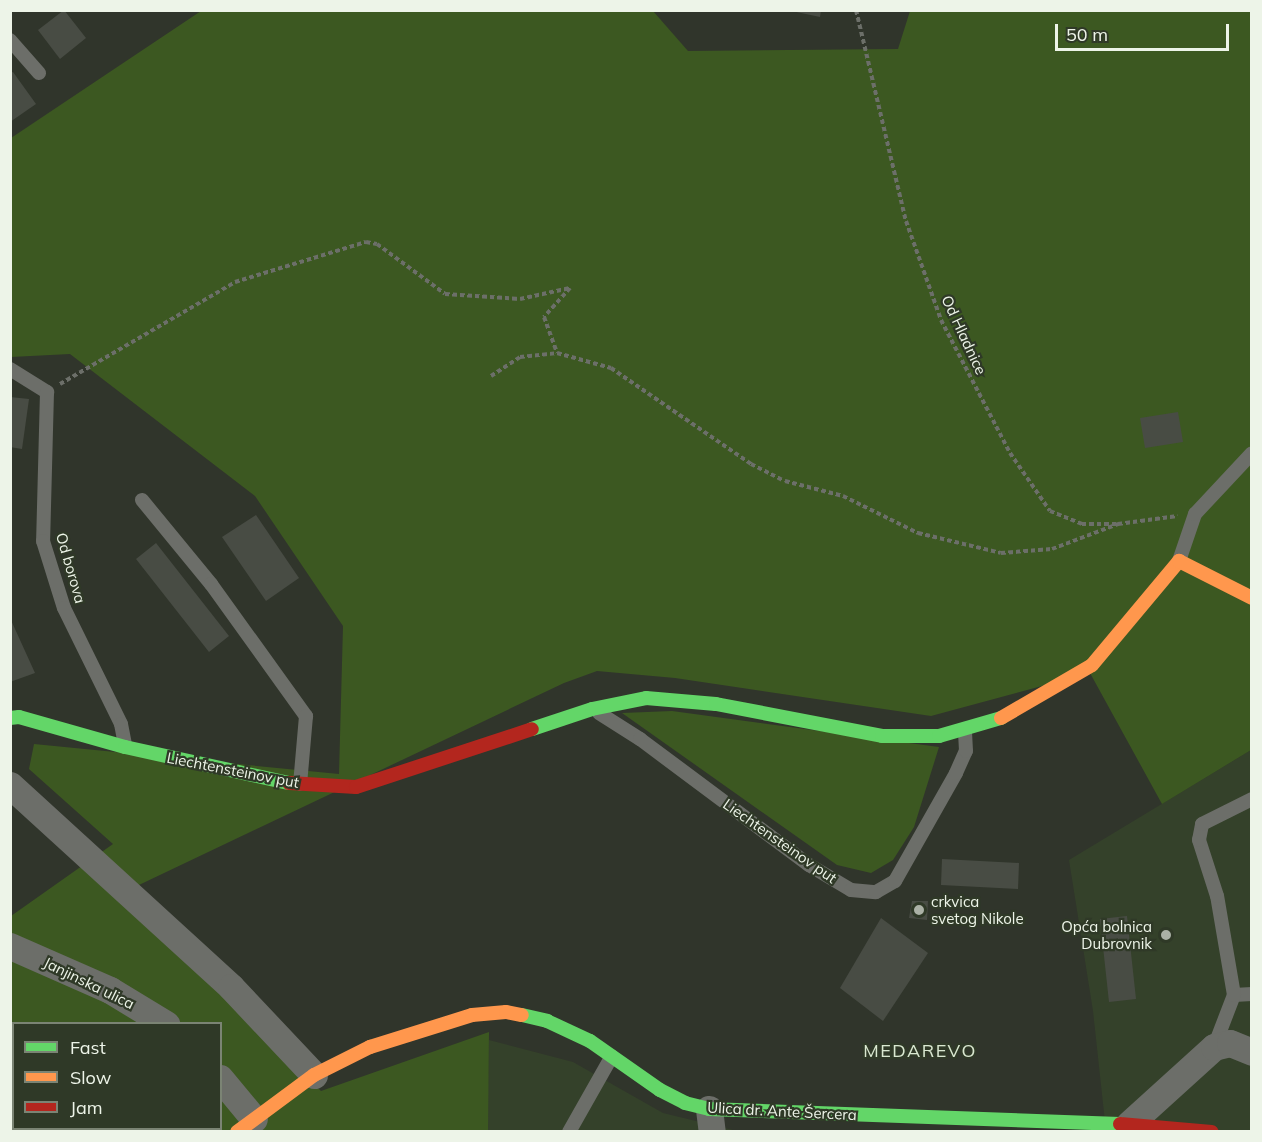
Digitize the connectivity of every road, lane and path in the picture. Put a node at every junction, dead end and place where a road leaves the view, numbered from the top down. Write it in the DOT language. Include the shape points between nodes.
graph roads {
  1 [pos="856,10"];
  2 [pos="10,40"];
  3 [pos="39,73"];
  4 [pos="557,353"];
  5 [pos="10,369"];
  6 [pos="491,376"];
  7 [pos="46,392"];
  8 [pos="1251,453"];
  9 [pos="142,500"];
  10 [pos="1195,514"];
  11 [pos="1118,524"];
  12 [pos="1179,561"];
  13 [pos="1251,598"];
  14 [pos="592,709"];
  15 [pos="10,718"];
  16 [pos="965,731"];
  17 [pos="125,747"];
  18 [pos="300,784"];
  19 [pos="10,785"];
  20 [pos="1251,799"];
  21 [pos="10,946"];
  22 [pos="1251,994"];
  23 [pos="1234,995"];
  24 [pos="164,1022"];
  25 [pos="1214,1047"];
  26 [pos="1251,1052"];
  27 [pos="612,1056"];
  28 [pos="314,1075"];
  29 [pos="222,1082"];
  30 [pos="711,1120"];
  31 [pos="1129,1124"];
  32 [pos="245,1125"];
  33 [pos="569,1131"];
  34 [pos="1212,1131"];
  1 -- 11 [label="path, Od Hladnice" via="906,221 941,320 1010,453 1050,511 1082,524"];
  2 -- 3 [label="lane"];
  4 -- 6 [label="path" via="520,357"];
  4 -- 7 [label="path" via="544,317 570,288 520,299 445,294 377,243 366,242 235,282"];
  4 -- 11 [label="path" via="611,368 751,464 785,481 843,496 918,533 1001,553 1052,549"];
  5 -- 7 [label="lane"];
  7 -- 17 [label="lane, Od borova" via="43,541 64,608 121,724"];
  8 -- 10 [label="lane, Liechtensteinov put"];
  9 -- 18 [label="lane" via="211,584 306,716"];
  10 -- 11 [label="path, Od Hladnice"];
  10 -- 12 [label="lane, Liechtensteinov put"];
  12 -- 13 [label="street"];
  12 -- 16 [label="street, Liechtensteinov put" via="1092,665 1034,701"];
  14 -- 16 [label="street, Liechtensteinov put" via="646,698 716,704 882,736 939,736"];
  14 -- 16 [label="lane, Liechtensteinov put" via="640,739 809,865 851,890 876,892 895,881 957,773 966,750"];
  14 -- 18 [label="street, Liechtensteinov put" via="356,787"];
  15 -- 17 [label="street, Liechtensteinov put" via="48,724"];
  17 -- 18 [label="street, Liechtensteinov put"];
  19 -- 28 [label="street" via="231,987"];
  20 -- 23 [label="lane" via="1202,824 1199,840 1217,896"];
  21 -- 24 [label="street, Janjinska ulica" via="110,990"];
  22 -- 23 [label="lane"];
  23 -- 25 [label="lane"];
  25 -- 26 [label="street" via="1230,1043"];
  25 -- 31 [label="street"];
  27 -- 28 [label="street, Ulica dr. Ante Šercera" via="547,1021 506,1012 472,1015 413,1032"];
  27 -- 30 [label="street, Ulica dr. Ante Šercera"];
  27 -- 33 [label="lane"];
  28 -- 32 [label="street, Ulica dr. Ante Šercera"];
  29 -- 32 [label="street"];
  30 -- 31 [label="street, Ulica dr. Ante Šercera"];
  31 -- 34 [label="street, Ulica dr. Ante Šercera"];
}
